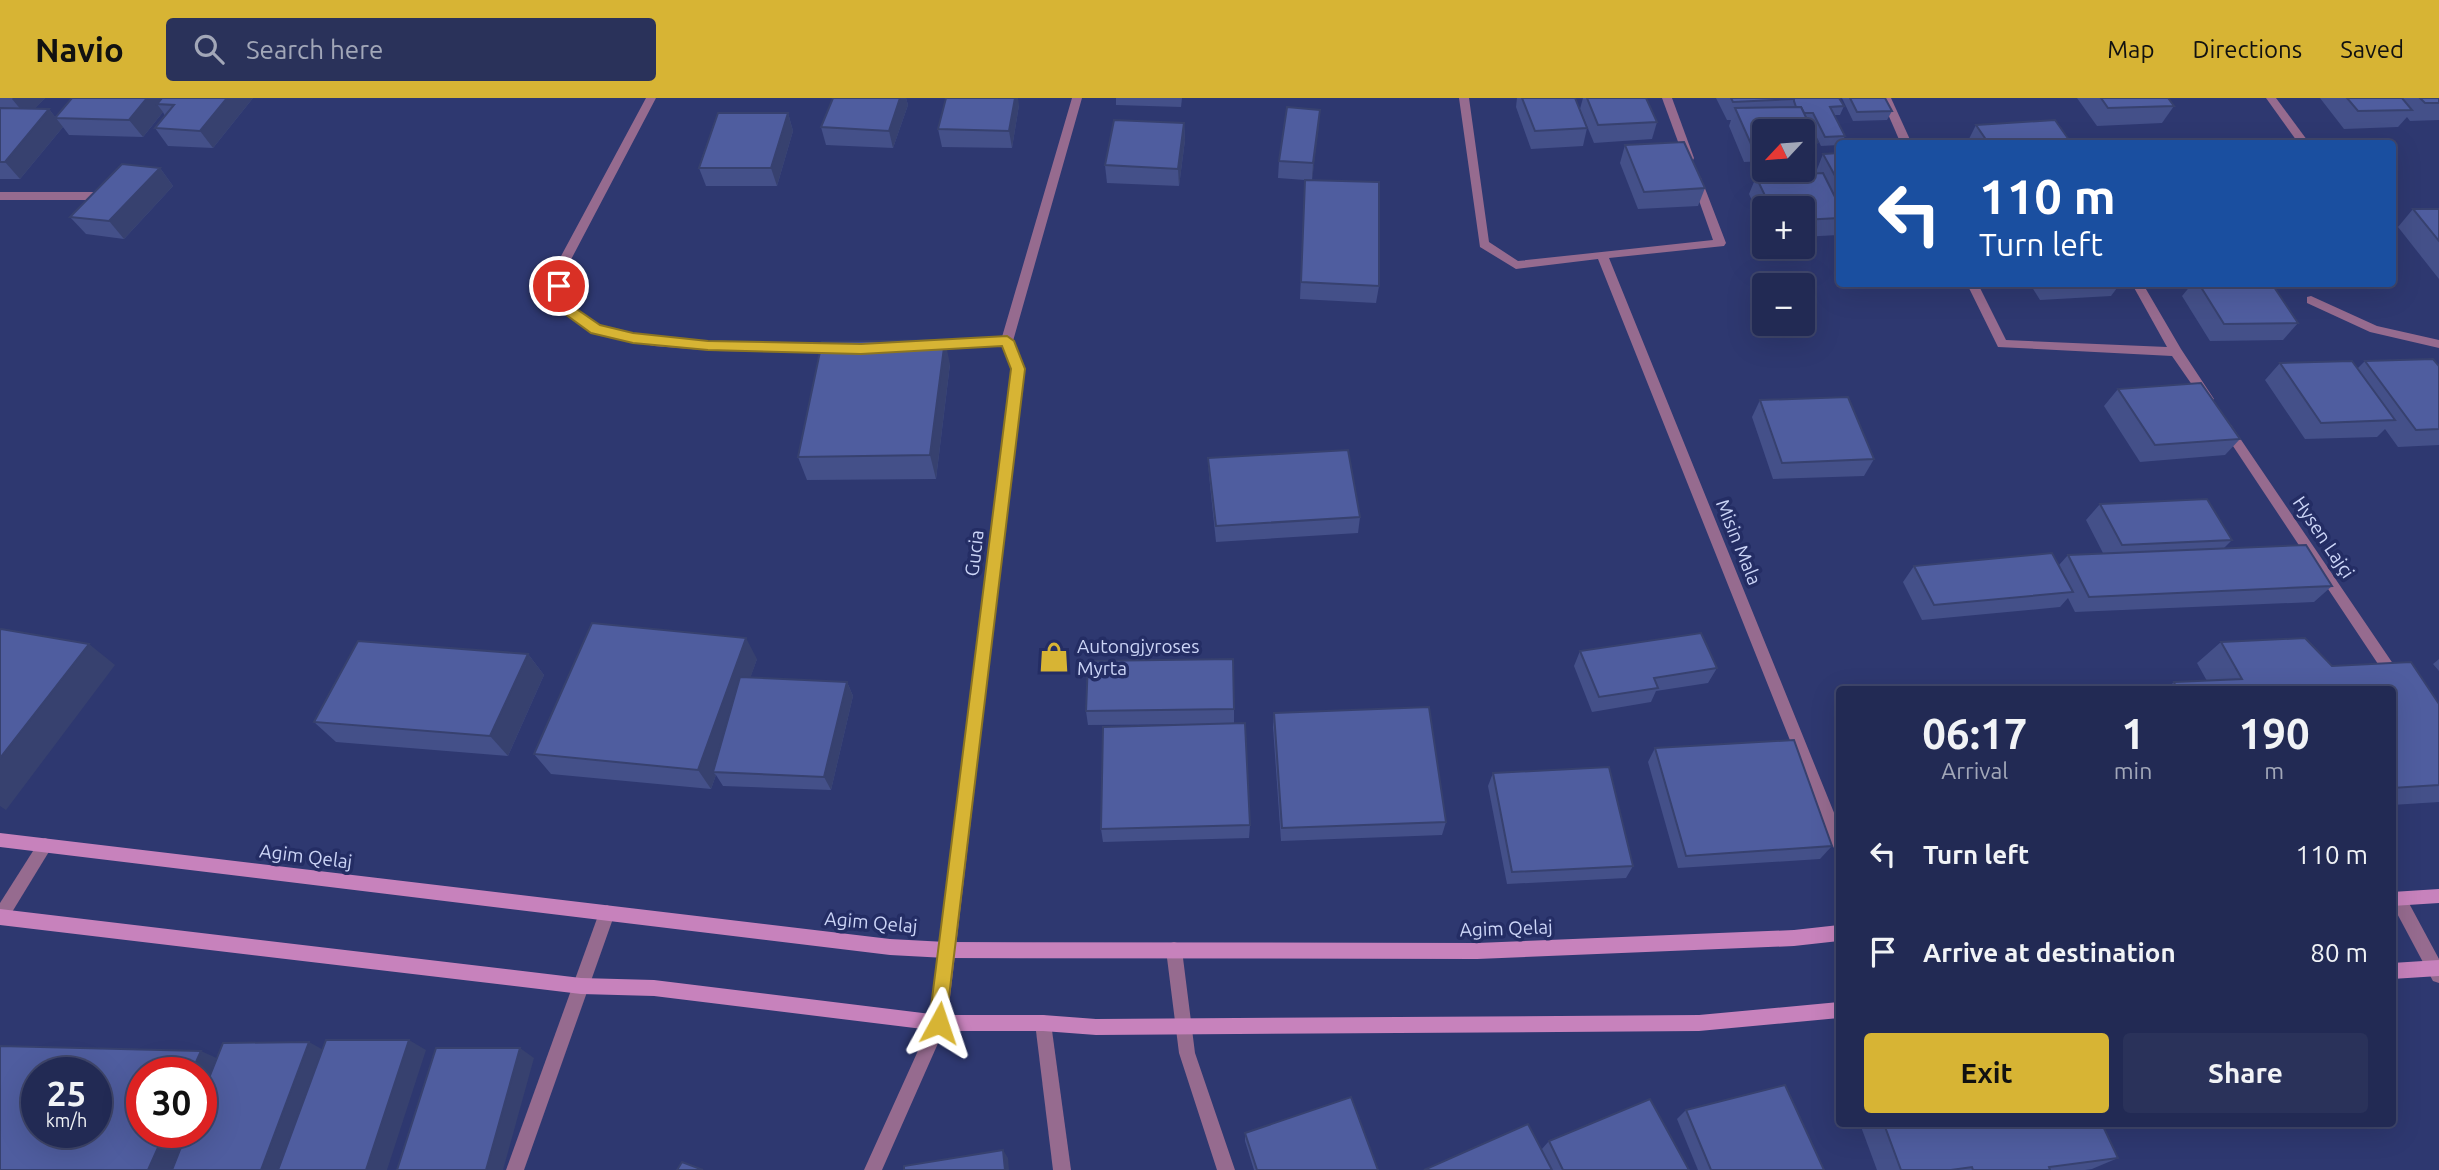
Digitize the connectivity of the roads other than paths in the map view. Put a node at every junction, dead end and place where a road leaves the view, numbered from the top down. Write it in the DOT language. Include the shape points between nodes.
graph roads {
  1 [pos="652,98"];
  2 [pos="1077,98"];
  3 [pos="1464,98"];
  4 [pos="1667,98"];
  5 [pos="1886,98"];
  6 [pos="2271,98"];
  7 [pos="1905,140"];
  8 [pos="2302,140"];
  9 [pos="0,196"];
  10 [pos="96,196"];
  11 [pos="1602,255"];
  12 [pos="1974,287"];
  13 [pos="2140,287"];
  14 [pos="2311,300"];
  15 [pos="1007,341"];
  16 [pos="2439,345"];
  17 [pos="912,346"];
  18 [pos="849,349"];
  19 [pos="2176,352"];
  20 [pos="2400,686"];
  21 [pos="1836,836"];
  22 [pos="0,840"];
  23 [pos="45,845"];
  24 [pos="2439,896"];
  25 [pos="2396,899"];
  26 [pos="2396,901"];
  27 [pos="607,914"];
  28 [pos="0,917"];
  29 [pos="1836,933"];
  30 [pos="946,950"];
  31 [pos="1174,950"];
  32 [pos="2438,970"];
  33 [pos="2396,971"];
  34 [pos="581,986"];
  35 [pos="1836,1010"];
  36 [pos="939,1023"];
  37 [pos="1043,1023"];
  38 [pos="1185,1025"];
  39 [pos="515,1170"];
  40 [pos="873,1170"];
  41 [pos="1062,1170"];
  42 [pos="1226,1170"];
  1 -- 18 [label="street" via="559,271 559,302 595,329 633,338 708,346"];
  2 -- 15 [label="street"];
  3 -- 11 [label="street" via="1484,244 1516,265"];
  4 -- 11 [label="street" via="1720,243"];
  5 -- 7 [label="street"];
  6 -- 8 [label="street"];
  9 -- 10 [label="street"];
  11 -- 21 [label="street, Misin Mala"];
  12 -- 19 [label="street" via="2002,344"];
  13 -- 19 [label="street, Hysen Lajçi"];
  14 -- 16 [label="street" via="2374,329"];
  15 -- 17 [label="street"];
  15 -- 30 [label="street, Gucia" via="1018,369"];
  19 -- 20 [label="street, Hysen Lajçi"];
  22 -- 23 [label="main road, Agim Qelaj"];
  23 -- 27 [label="main road, Agim Qelaj"];
  23 -- 28 [label="street"];
  24 -- 25 [label="main road"];
  26 -- 32 [label="street"];
  27 -- 30 [label="main road, Agim Qelaj"];
  27 -- 34 [label="street"];
  28 -- 34 [label="main road"];
  29 -- 31 [label="main road, Agim Qelaj" via="1477,951"];
  30 -- 31 [label="main road, Agim Qelaj"];
  30 -- 36 [label="street, Gucia"];
  31 -- 38 [label="street"];
  32 -- 33 [label="main road"];
  34 -- 36 [label="main road" via="654,988"];
  34 -- 39 [label="street"];
  35 -- 38 [label="main road" via="1699,1023"];
  36 -- 37 [label="main road"];
  36 -- 40 [label="street"];
  37 -- 38 [label="main road"];
  37 -- 41 [label="street"];
  38 -- 42 [label="street" via="1187,1053"];
}
